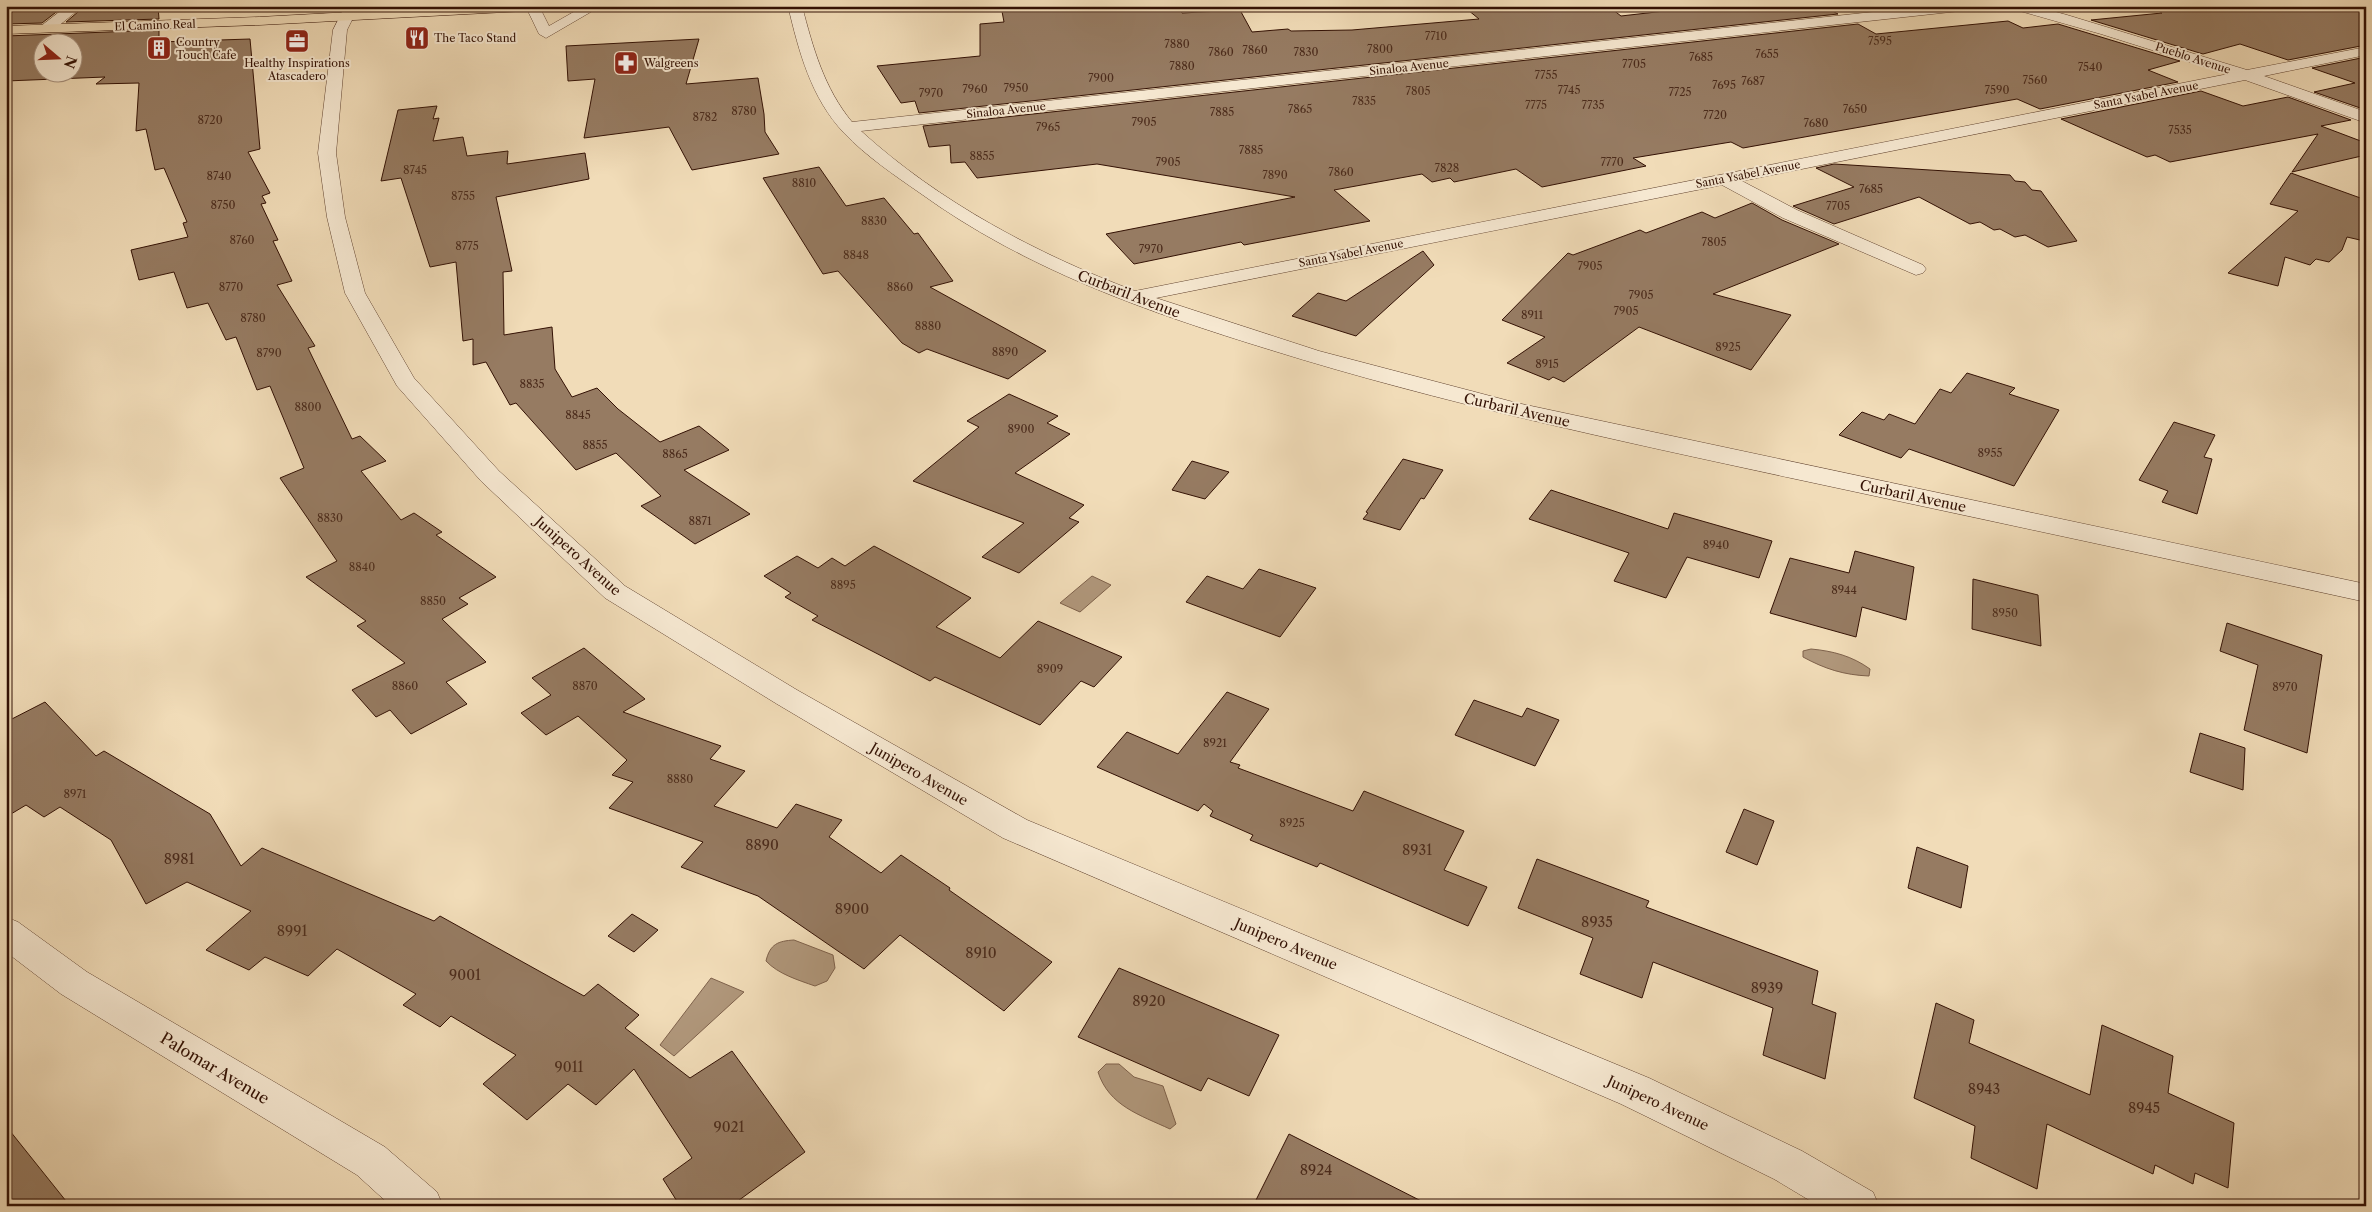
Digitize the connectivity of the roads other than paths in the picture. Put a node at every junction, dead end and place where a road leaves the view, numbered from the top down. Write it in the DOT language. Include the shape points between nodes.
graph roads {
  1 [pos="76,6"];
  2 [pos="544,6"];
  3 [pos="594,6"];
  4 [pos="795,6"];
  5 [pos="1969,6"];
  6 [pos="2018,6"];
  7 [pos="533,7"];
  8 [pos="349,11"];
  9 [pos="46,29"];
  10 [pos="6,30"];
  11 [pos="2366,51"];
  12 [pos="2246,75"];
  13 [pos="2366,118"];
  14 [pos="848,127"];
  15 [pos="1725,179"];
  16 [pos="1916,269"];
  17 [pos="1131,297"];
  18 [pos="2366,592"];
  19 [pos="6,932"];
  20 [pos="422,1206"];
  21 [pos="1858,1206"];
  1 -- 9 [label="street"];
  2 -- 7 [label="main road, El Camino Real"];
  3 -- 7 [label="street" via="546,34"];
  4 -- 14 [label="street, Curbaril Avenue" via="804,42 825,97"];
  5 -- 14 [label="street, Sinaloa Avenue"];
  6 -- 12 [label="street, Pueblo Avenue"];
  7 -- 8 [label="main road, El Camino Real"];
  8 -- 9 [label="main road, El Camino Real"];
  8 -- 21 [label="street, Junipero Avenue" via="340,30 327,153 336,217 355,294 405,381 490,476 615,592 786,697 1015,829 1635,1091 1788,1166"];
  9 -- 10 [label="main road, El Camino Real"];
  11 -- 12 [label="street, Santa Ysabel Avenue"];
  12 -- 13 [label="street, Pueblo Avenue"];
  12 -- 15 [label="street, Santa Ysabel Avenue"];
  14 -- 17 [label="street, Curbaril Avenue" via="926,190 976,223 1029,252"];
  15 -- 16 [label="street" via="1790,214"];
  15 -- 17 [label="street, Santa Ysabel Avenue"];
  17 -- 18 [label="street, Curbaril Avenue" via="1302,354 1459,396 1674,446"];
  19 -- 20 [label="street, Palomar Avenue" via="74,983 371,1161"];
}
